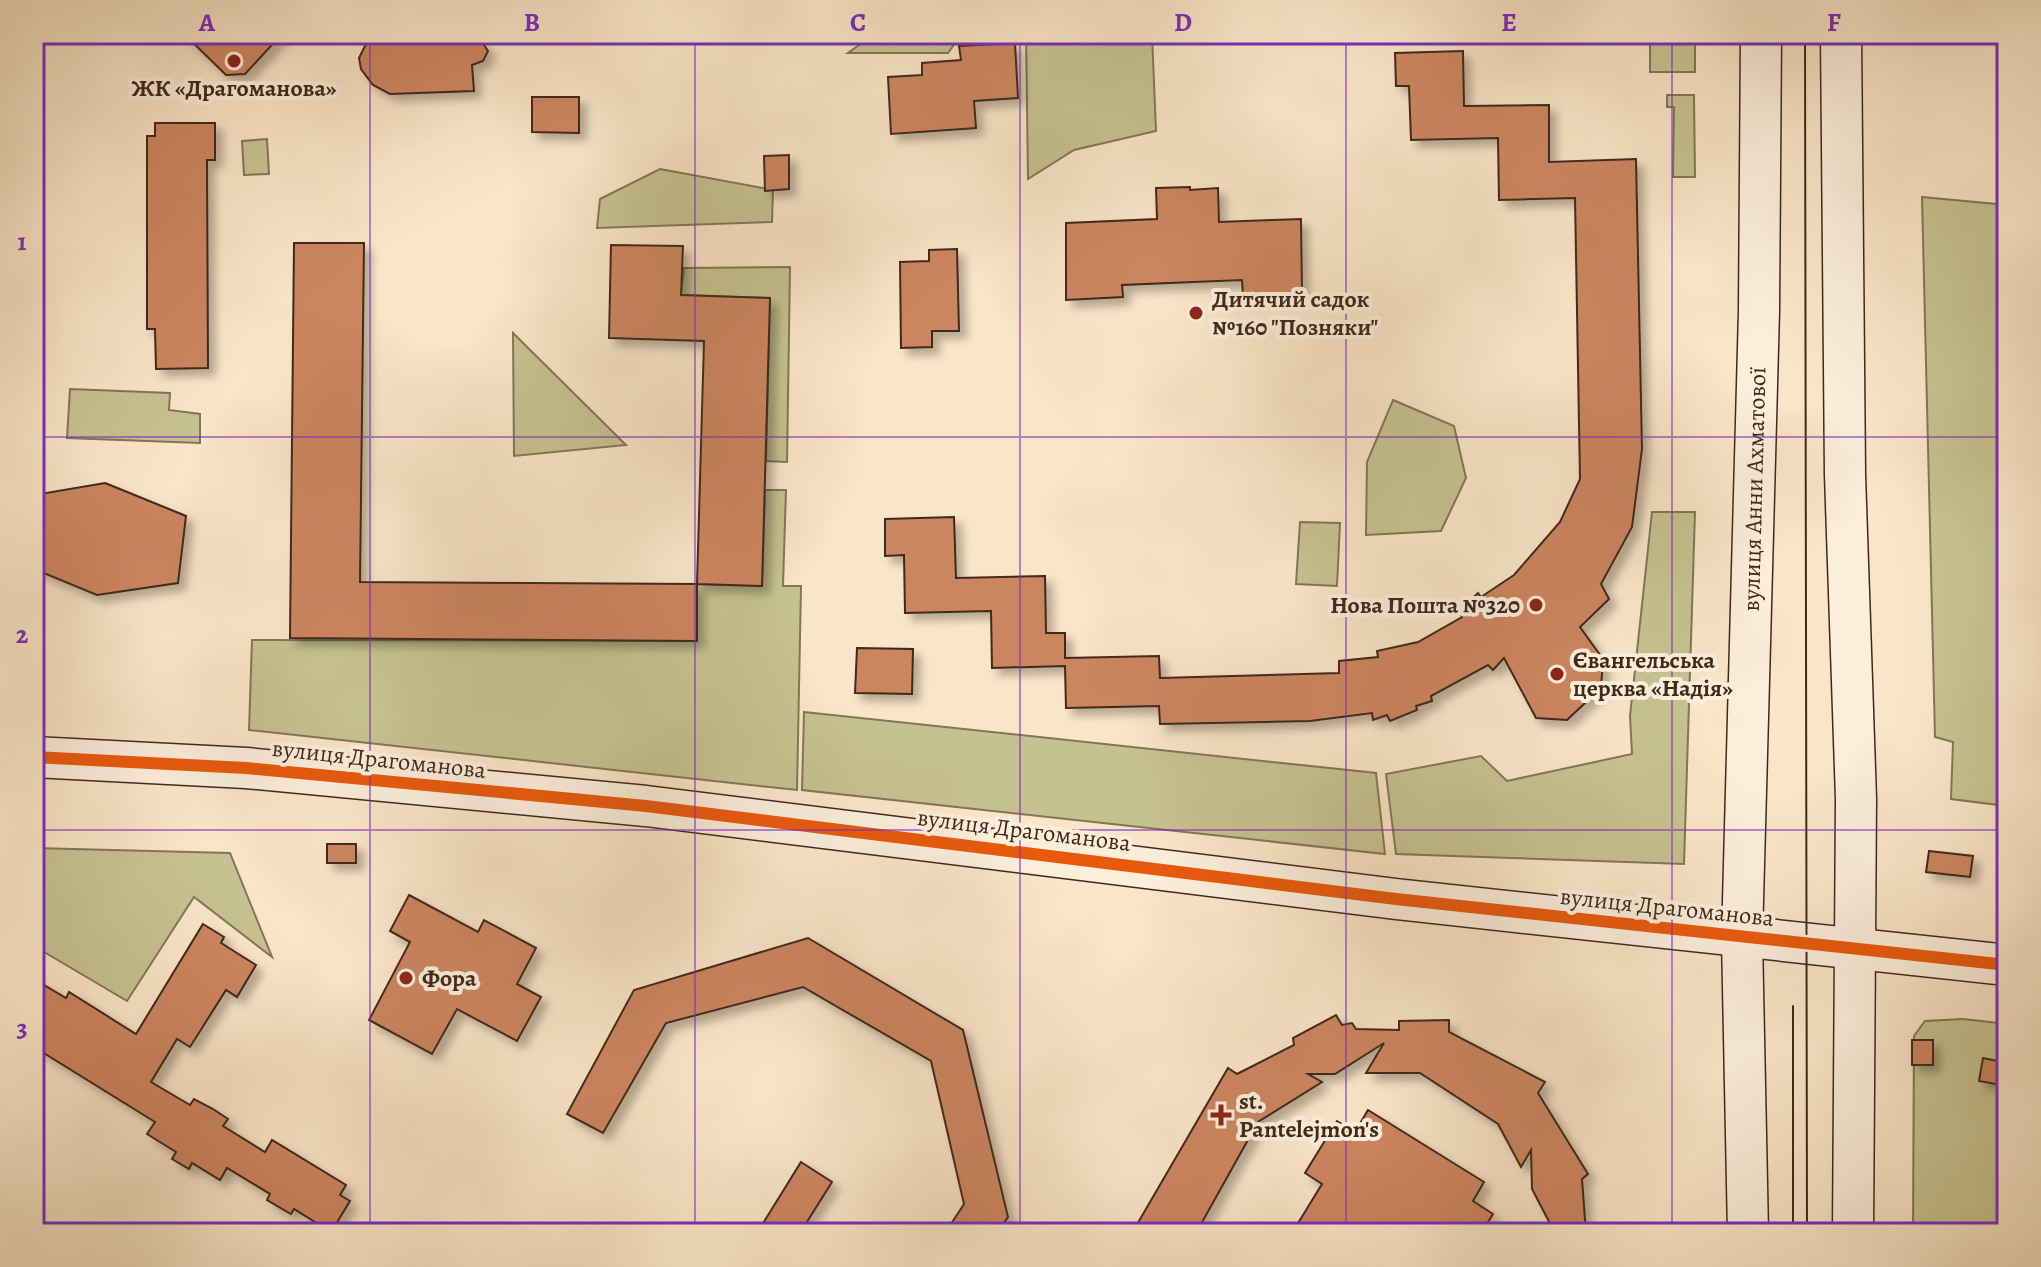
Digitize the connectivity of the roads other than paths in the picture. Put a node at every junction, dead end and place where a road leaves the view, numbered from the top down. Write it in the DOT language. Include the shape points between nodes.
graph roads {
  1 [pos="1761,34"];
  2 [pos="1841,34"];
  3 [pos="34,757"];
  4 [pos="1742,938"];
  5 [pos="1856,948"];
  6 [pos="2007,965"];
  7 [pos="1748,1233"];
  8 [pos="1853,1233"];
  1 -- 4 [label="main road, вулиця Анни Ахматової" via="1759,326"];
  2 -- 5 [label="main road"];
  3 -- 4 [label="main road, вулиця Драгоманова" via="246,768 646,806"];
  4 -- 5 [label="main road, вулиця Драгоманова"];
  4 -- 7 [label="main road, вулиця Анни Ахматової"];
  5 -- 6 [label="main road, вулиця Драгоманова"];
  5 -- 8 [label="main road"];
}
